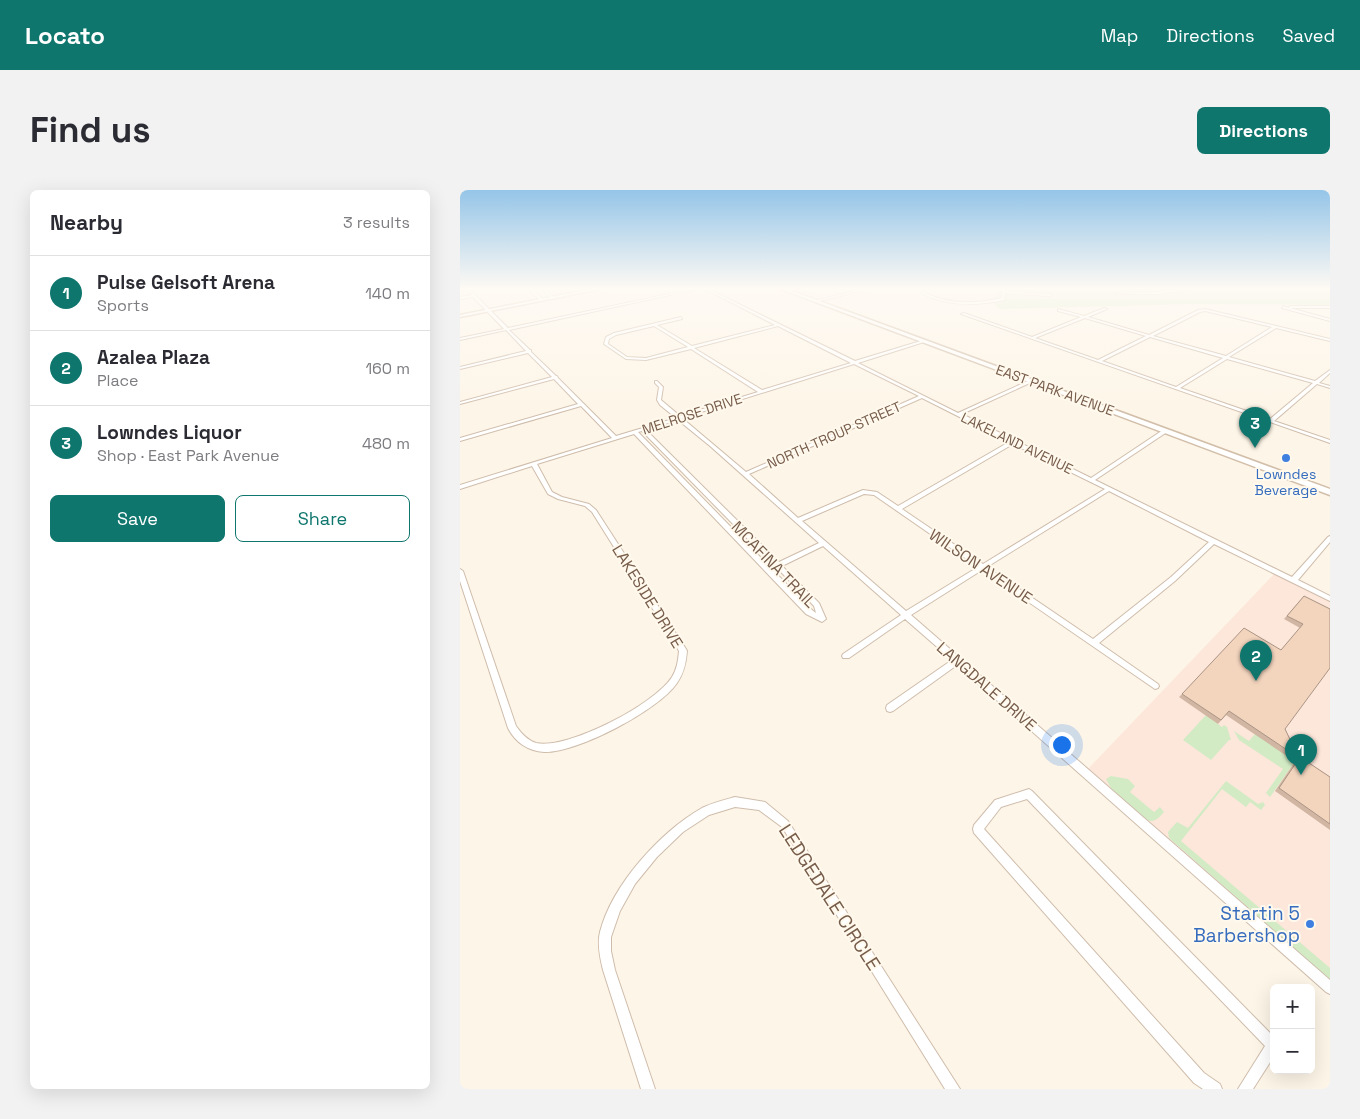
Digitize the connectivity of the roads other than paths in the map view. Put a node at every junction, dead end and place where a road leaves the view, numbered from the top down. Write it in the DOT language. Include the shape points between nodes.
graph roads {
  1 [pos="504,330"];
  2 [pos="509,330"];
  3 [pos="630,330"];
  4 [pos="663,330"];
  5 [pos="760,330"];
  6 [pos="789,330"];
  7 [pos="893,330"];
  8 [pos="1009,330"];
  9 [pos="1052,330"];
  10 [pos="1129,330"];
  11 [pos="1162,330"];
  12 [pos="1269,330"];
  13 [pos="1287,330"];
  14 [pos="1150,336"];
  15 [pos="1032,338"];
  16 [pos="460,340"];
  17 [pos="1330,340"];
  18 [pos="923,341"];
  19 [pos="692,348"];
  20 [pos="530,352"];
  21 [pos="1226,358"];
  22 [pos="1099,361"];
  23 [pos="855,363"];
  24 [pos="460,368"];
  25 [pos="1330,371"];
  26 [pos="556,377"];
  27 [pos="1031,381"];
  28 [pos="656,382"];
  29 [pos="1317,384"];
  30 [pos="1177,388"];
  31 [pos="1330,388"];
  32 [pos="762,392"];
  33 [pos="923,396"];
  34 [pos="460,403"];
  35 [pos="582,404"];
  36 [pos="959,414"];
  37 [pos="678,418"];
  38 [pos="1271,421"];
  39 [pos="643,430"];
  40 [pos="1165,431"];
  41 [pos="635,432"];
  42 [pos="615,438"];
  43 [pos="460,440"];
  44 [pos="1014,441"];
  45 [pos="1330,442"];
  46 [pos="659,445"];
  47 [pos="650,448"];
  48 [pos="673,460"];
  49 [pos="664,462"];
  50 [pos="534,464"];
  51 [pos="688,474"];
  52 [pos="745,474"];
  53 [pos="679,478"];
  54 [pos="1092,480"];
  55 [pos="460,487"];
  56 [pos="1109,489"];
  57 [pos="704,491"];
  58 [pos="1330,492"];
  59 [pos="695,494"];
  60 [pos="721,508"];
  61 [pos="899,508"];
  62 [pos="712,512"];
  63 [pos="798,520"];
  64 [pos="1330,538"];
  65 [pos="1214,541"];
  66 [pos="824,543"];
  67 [pos="760,548"];
  68 [pos="751,552"];
  69 [pos="778,565"];
  70 [pos="982,566"];
  71 [pos="460,570"];
  72 [pos="768,570"];
  73 [pos="1293,581"];
  74 [pos="800,588"];
  75 [pos="790,593"];
  76 [pos="1330,599"];
  77 [pos="907,616"];
  78 [pos="1094,643"];
  79 [pos="846,656"];
  80 [pos="958,660"];
  81 [pos="1155,686"];
  82 [pos="890,708"];
  83 [pos="1330,988"];
  84 [pos="648,1089"];
  85 [pos="953,1089"];
  86 [pos="1215,1089"];
  87 [pos="1245,1089"];
  1 -- 16 [label="street"];
  2 -- 20 [label="street"];
  3 -- 19 [label="street" via="607,338 606,344 623,357 650,358"];
  4 -- 19 [label="street"];
  5 -- 19 [label="street"];
  6 -- 23 [label="street, LAKELAND AVENUE"];
  7 -- 18 [label="main road, EAST PARK AVENUE"];
  8 -- 15 [label="street"];
  9 -- 15 [label="street"];
  10 -- 14 [label="street"];
  11 -- 14 [label="street"];
  12 -- 21 [label="street"];
  13 -- 17 [label="street"];
  14 -- 21 [label="street"];
  14 -- 22 [label="street"];
  15 -- 22 [label="street"];
  18 -- 23 [label="street, MELROSE DRIVE"];
  18 -- 27 [label="main road, EAST PARK AVENUE"];
  19 -- 32 [label="street"];
  20 -- 24 [label="street"];
  20 -- 26 [label="street"];
  21 -- 29 [label="street"];
  21 -- 30 [label="street"];
  22 -- 30 [label="street"];
  23 -- 32 [label="street, MELROSE DRIVE"];
  23 -- 33 [label="street, LAKELAND AVENUE"];
  25 -- 29 [label="street"];
  26 -- 34 [label="street"];
  26 -- 35 [label="street"];
  27 -- 36 [label="street"];
  27 -- 40 [label="main road, EAST PARK AVENUE"];
  28 -- 37 [label="street, LANGDALE DRIVE" via="662,391 660,402"];
  29 -- 31 [label="street"];
  29 -- 38 [label="street"];
  30 -- 38 [label="street"];
  32 -- 37 [label="street, MELROSE DRIVE"];
  33 -- 36 [label="street, LAKELAND AVENUE"];
  33 -- 52 [label="street, NORTH TROUP STREET"];
  35 -- 42 [label="street"];
  35 -- 43 [label="street"];
  36 -- 44 [label="street, LAKELAND AVENUE"];
  37 -- 39 [label="street, MELROSE DRIVE"];
  37 -- 52 [label="street, LANGDALE DRIVE"];
  38 -- 45 [label="street"];
  39 -- 41 [label="street, MELROSE DRIVE"];
  39 -- 46 [label="street, MCAFINA TRAIL"];
  40 -- 54 [label="street"];
  40 -- 58 [label="main road, EAST PARK AVENUE"];
  41 -- 42 [label="street, MELROSE DRIVE"];
  41 -- 47 [label="street, MCAFINA TRAIL"];
  42 -- 50 [label="street, MELROSE DRIVE"];
  44 -- 54 [label="street, LAKELAND AVENUE"];
  44 -- 61 [label="street"];
  46 -- 47 [label="street"];
  46 -- 48 [label="street, MCAFINA TRAIL"];
  47 -- 49 [label="street, MCAFINA TRAIL"];
  48 -- 49 [label="street"];
  48 -- 51 [label="street, MCAFINA TRAIL"];
  49 -- 53 [label="street, MCAFINA TRAIL"];
  50 -- 55 [label="street, MELROSE DRIVE"];
  50 -- 71 [label="street, LAKESIDE DRIVE" via="550,493 590,507 613,538 683,651 683,664 676,681 658,698 571,744 546,748 524,743 512,728"];
  51 -- 53 [label="street"];
  51 -- 57 [label="street, MCAFINA TRAIL"];
  52 -- 63 [label="street, LANGDALE DRIVE"];
  53 -- 59 [label="street, MCAFINA TRAIL"];
  54 -- 56 [label="street, LAKELAND AVENUE"];
  56 -- 65 [label="street, LAKELAND AVENUE"];
  56 -- 70 [label="street"];
  57 -- 59 [label="street"];
  57 -- 60 [label="street, MCAFINA TRAIL"];
  59 -- 62 [label="street, MCAFINA TRAIL"];
  60 -- 62 [label="street"];
  60 -- 67 [label="street, MCAFINA TRAIL"];
  61 -- 63 [label="street, WILSON AVENUE" via="875,493 863,492"];
  61 -- 70 [label="street, WILSON AVENUE"];
  62 -- 68 [label="street, MCAFINA TRAIL"];
  63 -- 66 [label="street, LANGDALE DRIVE"];
  64 -- 73 [label="street"];
  65 -- 73 [label="street, LAKELAND AVENUE"];
  65 -- 78 [label="street"];
  66 -- 69 [label="street"];
  66 -- 77 [label="street, LANGDALE DRIVE"];
  67 -- 68 [label="street"];
  67 -- 69 [label="street, MCAFINA TRAIL"];
  68 -- 72 [label="street, MCAFINA TRAIL"];
  69 -- 72 [label="street"];
  69 -- 74 [label="street, MCAFINA TRAIL"];
  70 -- 77 [label="street"];
  70 -- 78 [label="street, WILSON AVENUE"];
  72 -- 75 [label="street, MCAFINA TRAIL"];
  73 -- 76 [label="street, LAKELAND AVENUE"];
  74 -- 75 [label="street"];
  74 -- 75 [label="street, MCAFINA TRAIL" via="817,605 822,619 809,612"];
  77 -- 79 [label="street"];
  77 -- 80 [label="street, LANGDALE DRIVE"];
  78 -- 81 [label="street, WILSON AVENUE"];
  80 -- 82 [label="street"];
  80 -- 83 [label="street, LANGDALE DRIVE"];
  84 -- 85 [label="street, LEDGEDALE CIRCLE" via="609,970 606,932 624,892 662,846 700,814 726,802 739,801 761,804 785,824"];
  86 -- 87 [label="street" via="1199,1078 978,830 998,803 1030,794 1273,1045"];
}
